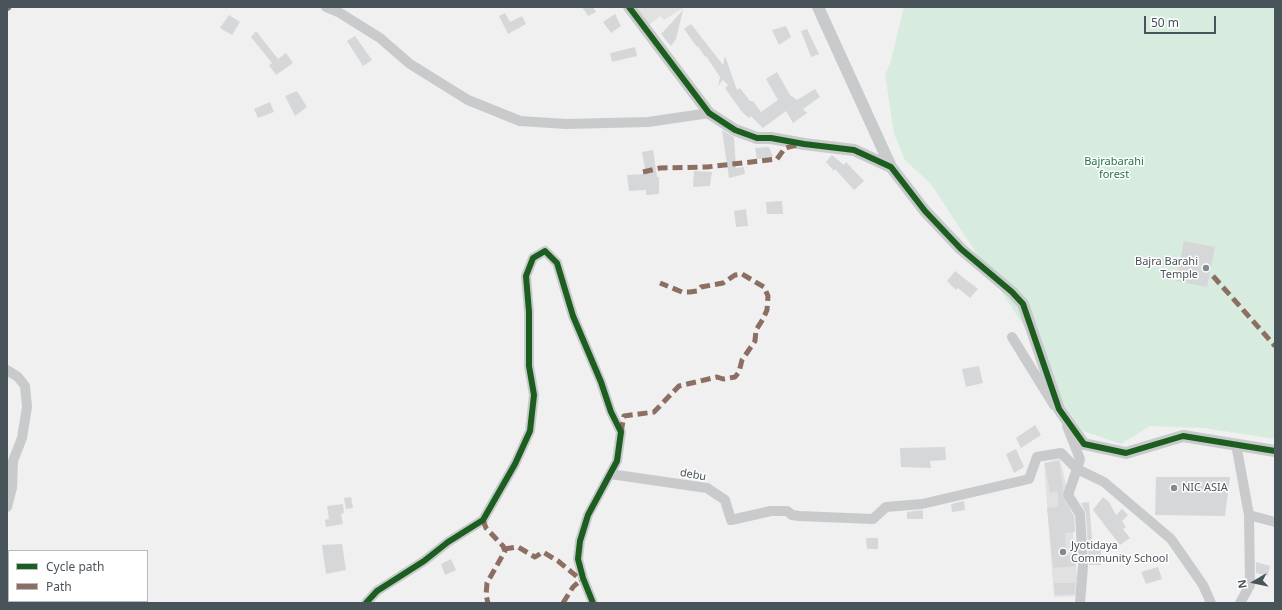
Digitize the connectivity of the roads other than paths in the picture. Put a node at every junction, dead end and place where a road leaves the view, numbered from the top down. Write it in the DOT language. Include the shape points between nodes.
graph roads {
  1 [pos="326,7"];
  2 [pos="629,7"];
  3 [pos="818,7"];
  4 [pos="709,113"];
  5 [pos="891,167"];
  6 [pos="1012,337"];
  7 [pos="7,370"];
  8 [pos="1236,444"];
  9 [pos="1275,450"];
  10 [pos="1077,469"];
  11 [pos="610,474"];
  12 [pos="7,507"];
  13 [pos="1249,515"];
  14 [pos="1275,522"];
  15 [pos="366,603"];
  16 [pos="593,603"];
  17 [pos="1080,603"];
  18 [pos="1210,603"];
  19 [pos="1240,603"];
  1 -- 4 [label="street" via="340,12 380,38 410,64 468,100 520,121 566,124 640,122"];
  2 -- 4 [label="street"];
  3 -- 5 [label="street"];
  4 -- 5 [label="street" via="735,130 757,138 854,150"];
  5 -- 8 [label="street" via="925,211 961,249 1023,304 1059,409 1084,444 1126,453 1183,436"];
  6 -- 10 [label="street" via="1069,430 1080,459"];
  7 -- 12 [label="street" via="18,377 25,386 27,407 22,438 13,461 12,488"];
  8 -- 9 [label="street"];
  8 -- 13 [label="street"];
  10 -- 11 [label="street, debu" via="1061,453 1037,457 1029,479 922,504 886,507 873,519 799,516 787,511 771,511 731,520 725,500 707,488"];
  10 -- 17 [label="street" via="1068,495 1080,514 1084,566"];
  10 -- 18 [label="street" via="1104,482 1171,539 1202,585"];
  11 -- 15 [label="street" via="617,461 621,432 610,412 573,316 557,263 545,251 533,258 526,276 529,366 534,395 530,431 514,464 484,520 377,591"];
  11 -- 16 [label="street" via="588,515 580,541 578,559"];
  13 -- 14 [label="street"];
  13 -- 19 [label="street" via="1250,585"];
}
